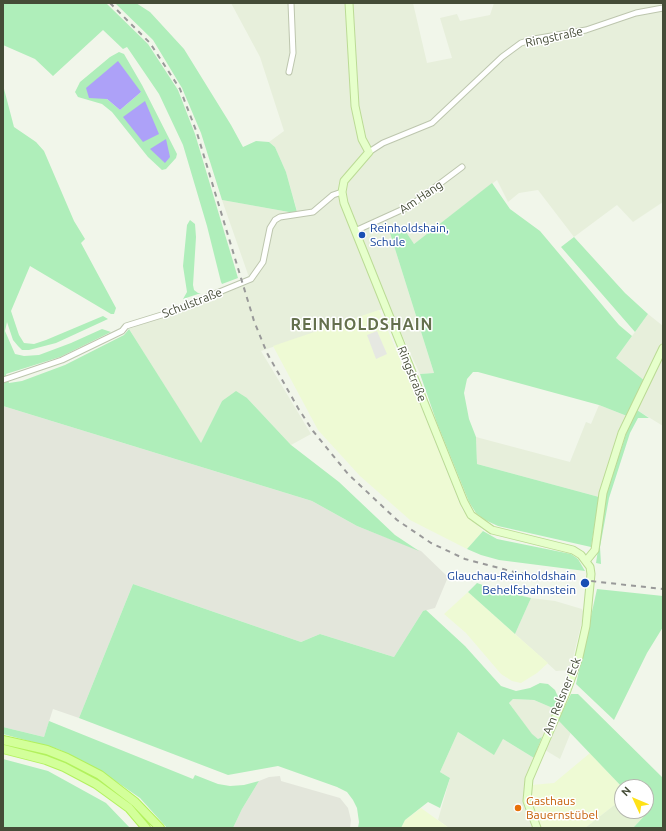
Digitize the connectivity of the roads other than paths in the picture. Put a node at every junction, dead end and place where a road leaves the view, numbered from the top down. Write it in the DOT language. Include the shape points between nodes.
graph roads {
  1 [pos="290,3"];
  2 [pos="349,3"];
  3 [pos="663,8"];
  4 [pos="289,72"];
  5 [pos="369,152"];
  6 [pos="462,167"];
  7 [pos="342,192"];
  8 [pos="355,231"];
  9 [pos="663,348"];
  10 [pos="3,380"];
  11 [pos="586,561"];
  12 [pos="3,740"];
  13 [pos="3,749"];
  14 [pos="146,828"];
  15 [pos="160,828"];
  16 [pos="537,828"];
  1 -- 4 [label="street" via="293,53"];
  2 -- 5 [label="street" via="355,106 362,139"];
  3 -- 5 [label="street, Ringstraße" via="636,13 586,30 522,43 502,57 432,123 383,143"];
  5 -- 7 [label="street, Ringstraße" via="347,176"];
  6 -- 8 [label="street, Am Hang" via="410,206"];
  7 -- 8 [label="street, Ringstraße"];
  7 -- 10 [label="street, Schulstraße" via="334,195 313,212 275,220 270,228 264,262 251,280 168,313 126,326 122,331 62,360"];
  8 -- 11 [label="street, Ringstraße" via="471,515 492,530 573,550"];
  9 -- 11 [label="street" via="622,433 603,494 595,550"];
  11 -- 16 [label="street, Am Relsner Eck" via="591,574 586,626 579,657 530,779 527,801"];
  12 -- 15 [label="main road" via="47,750 100,775 135,802"];
  13 -- 14 [label="main road" via="46,760 96,784 129,808"];
}
